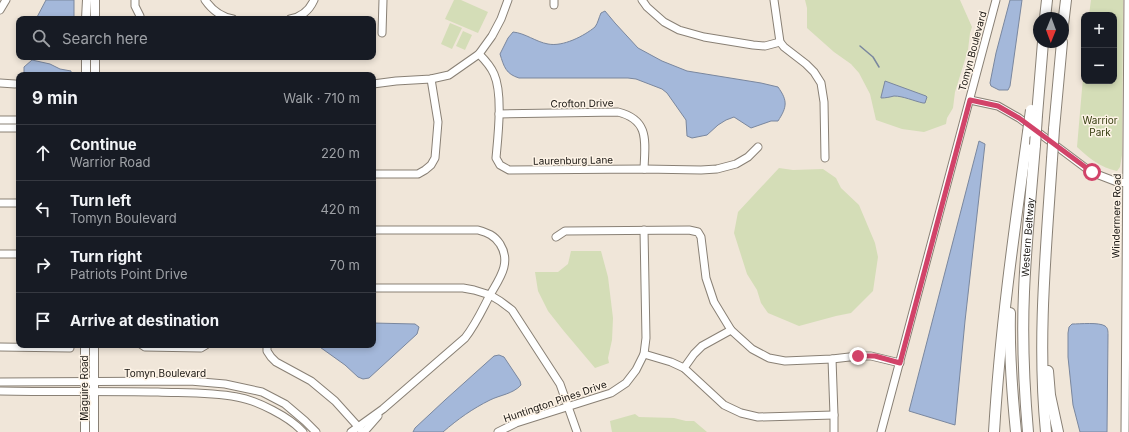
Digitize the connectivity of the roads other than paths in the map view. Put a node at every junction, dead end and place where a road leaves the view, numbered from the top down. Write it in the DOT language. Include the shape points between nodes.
graph roads {
  1 [pos="6,0"];
  2 [pos="86,0"];
  3 [pos="95,0"];
  4 [pos="135,0"];
  5 [pos="205,0"];
  6 [pos="314,0"];
  7 [pos="383,0"];
  8 [pos="508,0"];
  9 [pos="642,0"];
  10 [pos="774,0"];
  11 [pos="996,0"];
  12 [pos="1047,0"];
  13 [pos="1066,0"];
  14 [pos="1128,0"];
  15 [pos="0,10"];
  16 [pos="1046,12"];
  17 [pos="1065,12"];
  18 [pos="1129,15"];
  19 [pos="86,16"];
  20 [pos="95,16"];
  21 [pos="140,16"];
  22 [pos="224,16"];
  23 [pos="300,16"];
  24 [pos="382,33"];
  25 [pos="780,42"];
  26 [pos="1041,48"];
  27 [pos="1061,48"];
  28 [pos="479,54"];
  29 [pos="86,60"];
  30 [pos="95,60"];
  31 [pos="86,72"];
  32 [pos="95,72"];
  33 [pos="431,79"];
  34 [pos="0,83"];
  35 [pos="15,84"];
  36 [pos="376,84"];
  37 [pos="970,100"];
  38 [pos="1034,112"];
  39 [pos="499,114"];
  40 [pos="0,120"];
  41 [pos="16,120"];
  42 [pos="0,128"];
  43 [pos="16,128"];
  44 [pos="758,147"];
  45 [pos="825,158"];
  46 [pos="644,169"];
  47 [pos="376,174"];
  48 [pos="1128,183"];
  49 [pos="0,203"];
  50 [pos="16,203"];
  51 [pos="1015,221"];
  52 [pos="376,230"];
  53 [pos="644,230"];
  54 [pos="556,237"];
  55 [pos="0,254"];
  56 [pos="16,254"];
  57 [pos="376,288"];
  58 [pos="490,295"];
  59 [pos="1043,323"];
  60 [pos="731,330"];
  61 [pos="0,347"];
  62 [pos="16,347"];
  63 [pos="85,348"];
  64 [pos="94,348"];
  65 [pos="267,348"];
  66 [pos="644,354"];
  67 [pos="832,359"];
  68 [pos="900,363"];
  69 [pos="684,368"];
  70 [pos="0,382"];
  71 [pos="85,382"];
  72 [pos="94,382"];
  73 [pos="0,391"];
  74 [pos="94,391"];
  75 [pos="85,392"];
  76 [pos="569,407"];
  77 [pos="834,415"];
  78 [pos="362,430"];
  79 [pos="85,432"];
  80 [pos="94,432"];
  81 [pos="303,432"];
  82 [pos="316,432"];
  83 [pos="351,432"];
  84 [pos="498,432"];
  85 [pos="577,432"];
  86 [pos="834,432"];
  87 [pos="881,432"];
  88 [pos="994,432"];
  89 [pos="1016,432"];
  90 [pos="1028,432"];
  91 [pos="1046,432"];
  92 [pos="1058,432"];
  93 [pos="1125,432"];
  1 -- 15 [label="street"];
  2 -- 19 [label="main road"];
  3 -- 20 [label="main road"];
  4 -- 21 [label="street"];
  5 -- 22 [label="street" via="213,10"];
  6 -- 23 [label="street" via="307,12"];
  7 -- 24 [label="street"];
  8 -- 28 [label="street" via="492,36"];
  9 -- 25 [label="street" via="664,22 679,30 753,45 765,46"];
  10 -- 25 [label="street"];
  11 -- 37 [label="street, Tomyn Boulevard"];
  12 -- 16 [label="highway"];
  13 -- 17 [label="highway"];
  14 -- 18 [label="street, Windermere Road"];
  18 -- 48 [label="street, Windermere Road"];
  25 -- 45 [label="street" via="806,64 821,83"];
  26 -- 38 [label="highway, Western Beltway"];
  27 -- 59 [label="highway, Western Beltway, bridge" via="1043,285"];
  28 -- 33 [label="street" via="449,75"];
  28 -- 39 [label="street, Laurenburg Lane" via="489,65 496,79"];
  29 -- 31 [label="main road"];
  30 -- 32 [label="main road"];
  33 -- 36 [label="street"];
  33 -- 47 [label="street" via="438,122 435,158 432,165 418,174"];
  34 -- 35 [label="street"];
  37 -- 48 [label="street" via="998,106 1019,118 1092,172 1117,182"];
  37 -- 68 [label="street, Tomyn Boulevard"];
  38 -- 51 [label="highway, bridge" via="1028,132"];
  38 -- 90 [label="highway, Western Beltway, bridge" via="1035,145 1023,339"];
  39 -- 46 [label="street, Crofton Drive" via="628,114 643,130"];
  39 -- 46 [label="street, Laurenburg Lane" via="496,158 500,165 509,170"];
  40 -- 41 [label="street"];
  42 -- 43 [label="street"];
  44 -- 46 [label="street, Laurenburg Lane" via="736,164 717,169"];
  48 -- 93 [label="street, Windermere Road"];
  49 -- 50 [label="street"];
  51 -- 88 [label="highway" via="1001,338"];
  51 -- 89 [label="highway" via="1009,338"];
  52 -- 58 [label="street" via="478,230 490,233 504,250 505,262"];
  53 -- 54 [label="street" via="565,231"];
  53 -- 60 [label="street" via="698,232 701,237 706,278 714,302"];
  53 -- 66 [label="street, Huntington Pines Drive"];
  55 -- 56 [label="street"];
  57 -- 58 [label="street" via="463,288"];
  58 -- 76 [label="street" via="512,310 560,384"];
  58 -- 78 [label="street" via="474,327 465,338"];
  59 -- 91 [label="highway, Western Beltway" via="1042,372"];
  59 -- 92 [label="highway" via="1050,395"];
  60 -- 67 [label="street" via="752,349 769,358 785,361"];
  60 -- 69 [label="street" via="702,346"];
  61 -- 62 [label="street"];
  63 -- 71 [label="main road, Maguire Road"];
  64 -- 72 [label="main road, Maguire Road"];
  65 -- 78 [label="street" via="270,357 311,381 335,401"];
  66 -- 69 [label="street"];
  66 -- 76 [label="street, Huntington Pines Drive" via="626,383 611,393"];
  67 -- 68 [label="street" via="871,356"];
  67 -- 77 [label="street"];
  68 -- 87 [label="street, Tomyn Boulevard"];
  69 -- 77 [label="street" via="724,405 741,413 758,416"];
  70 -- 71 [label="street, Tomyn Boulevard"];
  71 -- 72 [label="street, Tomyn Boulevard"];
  71 -- 75 [label="main road, Maguire Road"];
  72 -- 74 [label="main road, Maguire Road"];
  72 -- 82 [label="street, Tomyn Boulevard" via="226,384 262,392 285,404"];
  73 -- 75 [label="street, Tomyn Boulevard"];
  74 -- 75 [label="street, Tomyn Boulevard"];
  74 -- 80 [label="main road, Maguire Road"];
  74 -- 81 [label="street, Tomyn Boulevard" via="214,393 238,397 265,406"];
  75 -- 79 [label="main road, Maguire Road"];
  76 -- 84 [label="street, Huntington Pines Drive" via="516,423"];
  76 -- 85 [label="street"];
  77 -- 86 [label="street"];
  78 -- 83 [label="street"];
}
